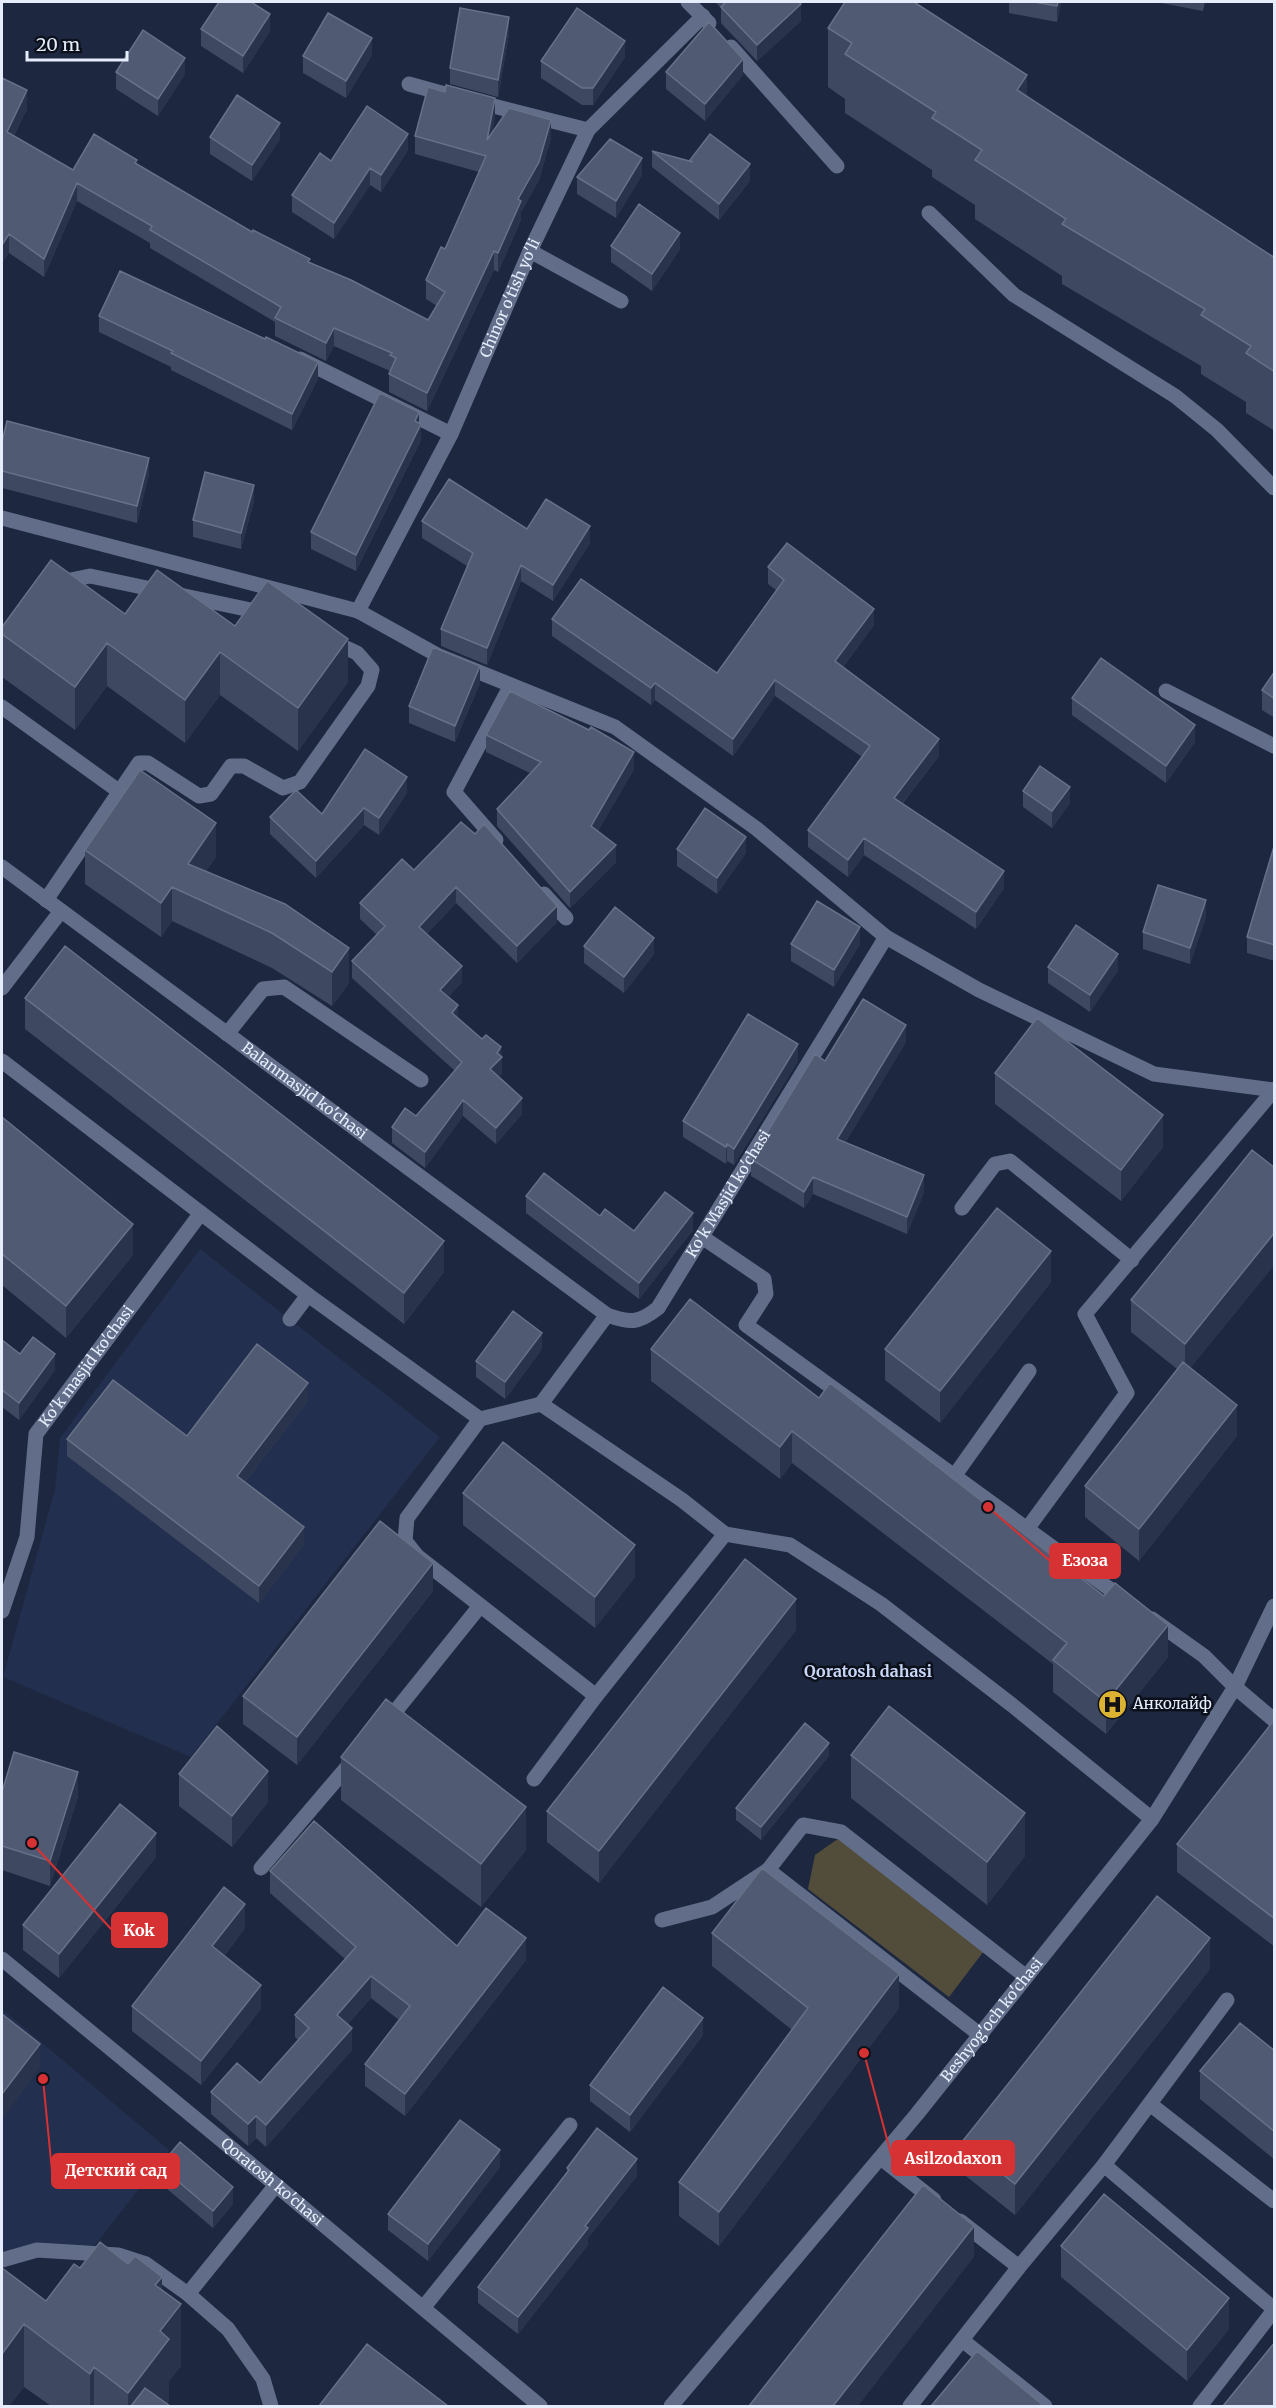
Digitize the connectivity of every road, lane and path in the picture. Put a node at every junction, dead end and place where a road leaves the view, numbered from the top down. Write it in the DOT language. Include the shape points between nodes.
graph roads {
  1 [pos="688,2"];
  2 [pos="703,16"];
  3 [pos="409,84"];
  4 [pos="588,130"];
  5 [pos="837,166"];
  6 [pos="929,213"];
  7 [pos="530,251"];
  8 [pos="621,300"];
  9 [pos="285,352"];
  10 [pos="451,434"];
  11 [pos="1275,488"];
  12 [pos="2,518"];
  13 [pos="47,589"];
  14 [pos="358,611"];
  15 [pos="276,618"];
  16 [pos="317,635"];
  17 [pos="511,685"];
  18 [pos="1166,691"];
  19 [pos="2,707"];
  20 [pos="1275,746"];
  21 [pos="120,792"];
  22 [pos="506,851"];
  23 [pos="2,867"];
  24 [pos="536,884"];
  25 [pos="46,900"];
  26 [pos="61,911"];
  27 [pos="566,918"];
  28 [pos="886,937"];
  29 [pos="2,988"];
  30 [pos="227,1034"];
  31 [pos="2,1061"];
  32 [pos="421,1080"];
  33 [pos="1275,1090"];
  34 [pos="962,1208"];
  35 [pos="201,1213"];
  36 [pos="702,1237"];
  37 [pos="1132,1260"];
  38 [pos="308,1295"];
  39 [pos="607,1315"];
  40 [pos="290,1319"];
  41 [pos="1029,1371"];
  42 [pos="542,1404"];
  43 [pos="480,1419"];
  44 [pos="955,1475"];
  45 [pos="1027,1529"];
  46 [pos="725,1534"];
  47 [pos="480,1606"];
  48 [pos="1275,1606"];
  49 [pos="2,1611"];
  50 [pos="1234,1687"];
  51 [pos="596,1696"];
  52 [pos="1275,1720"];
  53 [pos="534,1779"];
  54 [pos="1152,1819"];
  55 [pos="261,1868"];
  56 [pos="768,1870"];
  57 [pos="662,1920"];
  58 [pos="2,1959"];
  59 [pos="1025,1976"];
  60 [pos="1227,2000"];
  61 [pos="979,2034"];
  62 [pos="1150,2104"];
  63 [pos="570,2125"];
  64 [pos="881,2158"];
  65 [pos="1104,2165"];
  66 [pos="276,2185"];
  67 [pos="1275,2201"];
  68 [pos="2,2260"];
  69 [pos="1019,2267"];
  70 [pos="188,2294"];
  71 [pos="423,2308"];
  72 [pos="1275,2310"];
  73 [pos="962,2340"];
  74 [pos="271,2406"];
  75 [pos="540,2406"];
  76 [pos="671,2406"];
  77 [pos="910,2406"];
  78 [pos="1045,2406"];
  79 [pos="1200,2406"];
  1 -- 2 [label="street"];
  2 -- 4 [label="street, Chinor o'tish yo'li"];
  2 -- 5 [label="street"];
  3 -- 4 [label="street"];
  4 -- 7 [label="street, Chinor o'tish yo'li"];
  6 -- 11 [label="street" via="1014,295 1176,396 1217,430"];
  7 -- 8 [label="street"];
  7 -- 10 [label="street, Chinor o'tish yo'li"];
  9 -- 10 [label="street"];
  10 -- 14 [label="street, Chinor o'tish yo'li"];
  12 -- 14 [label="street"];
  13 -- 15 [label="street" via="54,583 90,576"];
  14 -- 17 [label="street" via="439,656"];
  16 -- 21 [label="street" via="357,652 372,670 368,686 300,782 283,788 244,766 231,766 211,794 199,796 148,763 140,763"];
  17 -- 22 [label="street" via="454,792"];
  17 -- 28 [label="street" via="615,727 757,829"];
  18 -- 20 [label="street"];
  19 -- 21 [label="street"];
  21 -- 25 [label="street"];
  23 -- 25 [label="street, Balanmasjid ko'chasi"];
  24 -- 27 [label="street"];
  25 -- 26 [label="street, Balanmasjid ko'chasi"];
  26 -- 29 [label="street"];
  26 -- 30 [label="street, Balanmasjid ko'chasi"];
  28 -- 33 [label="street" via="979,990 1154,1074"];
  28 -- 36 [label="street, Ko'k Masjid ko'chasi"];
  30 -- 32 [label="street" via="263,989 284,987"];
  30 -- 39 [label="street, Balanmasjid ko'chasi"];
  31 -- 35 [label="street"];
  33 -- 37 [label="street"];
  34 -- 37 [label="street" via="995,1164 1010,1161"];
  35 -- 38 [label="street"];
  35 -- 49 [label="street, Ko'k masjid ko'chasi" via="36,1434 27,1537"];
  36 -- 39 [label="street, Ko'k Masjid ko'chasi" via="658,1308 644,1319 627,1322"];
  36 -- 44 [label="street" via="765,1279 766,1294 746,1325"];
  37 -- 45 [label="street" via="1085,1314 1127,1393"];
  38 -- 40 [label="street"];
  38 -- 43 [label="street"];
  39 -- 42 [label="street"];
  41 -- 44 [label="street"];
  42 -- 43 [label="street"];
  42 -- 46 [label="street"];
  43 -- 47 [label="street" via="407,1518 405,1541 417,1557"];
  44 -- 45 [label="street"];
  45 -- 50 [label="street" via="1204,1656"];
  46 -- 51 [label="street"];
  46 -- 54 [label="street" via="790,1545 881,1604"];
  47 -- 51 [label="street"];
  47 -- 55 [label="street"];
  48 -- 50 [label="street, Beshyog'och ko'chasi"];
  50 -- 52 [label="street"];
  50 -- 54 [label="street, Beshyog'och ko'chasi"];
  51 -- 53 [label="street"];
  54 -- 59 [label="street, Beshyog'och ko'chasi"];
  56 -- 57 [label="street" via="712,1907"];
  56 -- 59 [label="street" via="803,1825 840,1833"];
  56 -- 61 [label="street"];
  58 -- 66 [label="street, Qoratosh ko'chasi"];
  59 -- 61 [label="street, Beshyog'och ko'chasi"];
  60 -- 62 [label="street"];
  61 -- 64 [label="street, Beshyog'och ko'chasi"];
  62 -- 65 [label="street"];
  62 -- 67 [label="street"];
  63 -- 71 [label="street"];
  64 -- 69 [label="street"];
  64 -- 76 [label="street, Beshyog'och ko'chasi"];
  65 -- 69 [label="street"];
  65 -- 72 [label="street"];
  66 -- 70 [label="street"];
  66 -- 71 [label="street, Qoratosh ko'chasi"];
  68 -- 70 [label="street" via="37,2250 118,2255 146,2264"];
  69 -- 73 [label="street"];
  70 -- 74 [label="street" via="232,2335 263,2379"];
  71 -- 75 [label="street, Qoratosh ko'chasi"];
  72 -- 79 [label="street"];
  73 -- 77 [label="street"];
  73 -- 78 [label="street"];
}
